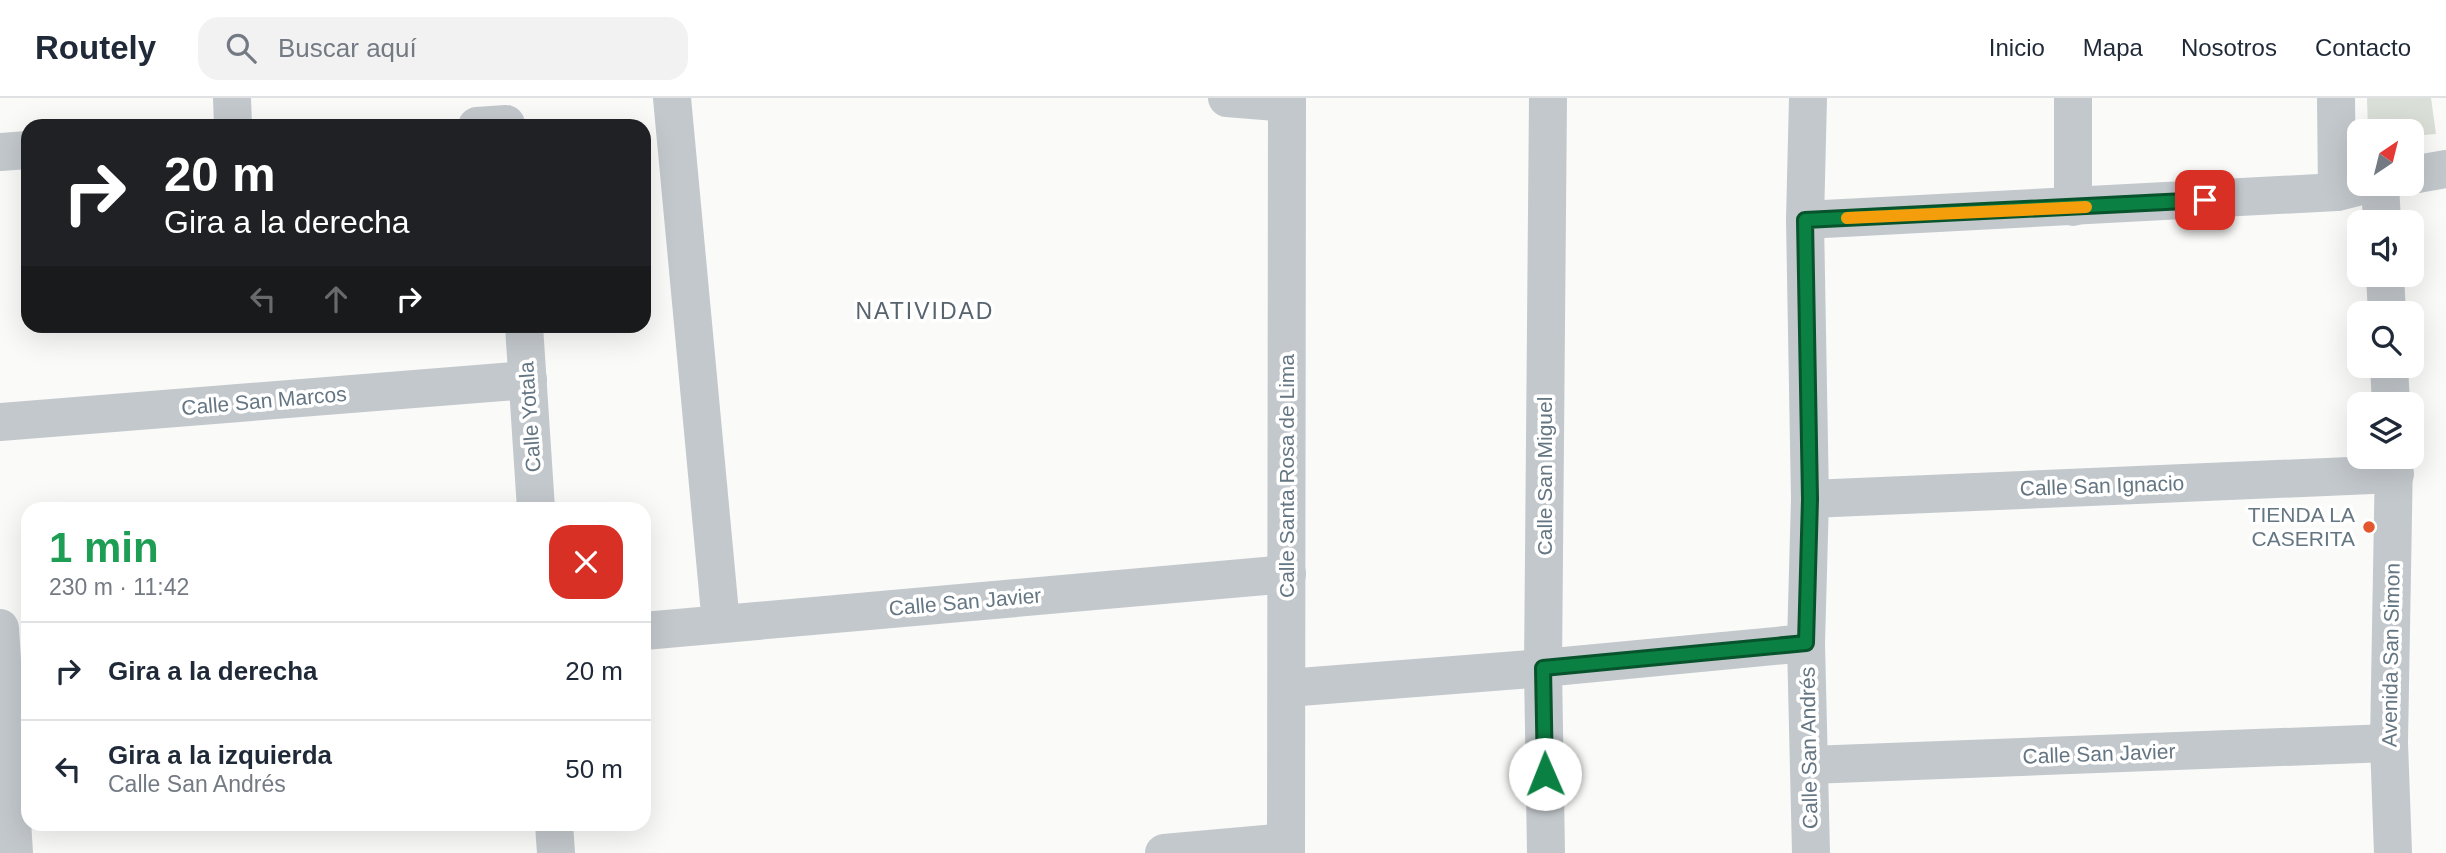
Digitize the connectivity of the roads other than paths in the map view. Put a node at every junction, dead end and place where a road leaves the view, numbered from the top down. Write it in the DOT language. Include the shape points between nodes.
graph roads {
  1 [pos="232,98"];
  2 [pos="672,98"];
  3 [pos="1227,98"];
  4 [pos="1548,98"];
  5 [pos="1808,98"];
  6 [pos="2073,98"];
  7 [pos="2336,98"];
  8 [pos="1287,101"];
  9 [pos="233,119"];
  10 [pos="21,150"];
  11 [pos="0,152"];
  12 [pos="2347,156"];
  13 [pos="2446,169"];
  14 [pos="2424,173"];
  15 [pos="2347,188"];
  16 [pos="2073,207"];
  17 [pos="1805,220"];
  18 [pos="525,333"];
  19 [pos="528,380"];
  20 [pos="0,422"];
  21 [pos="2347,468"];
  22 [pos="2394,469"];
  23 [pos="1810,499"];
  24 [pos="536,502"];
  25 [pos="1287,574"];
  26 [pos="721,624"];
  27 [pos="651,630"];
  28 [pos="1806,643"];
  29 [pos="7,660"];
  30 [pos="1543,668"];
  31 [pos="1287,688"];
  32 [pos="2389,743"];
  33 [pos="1810,765"];
  34 [pos="555,831"];
  35 [pos="1286,848"];
  36 [pos="14,853"];
  37 [pos="556,853"];
  38 [pos="1164,853"];
  39 [pos="1546,853"];
  40 [pos="1811,853"];
  41 [pos="2393,853"];
  1 -- 9 [label="street"];
  2 -- 26 [label="street"];
  3 -- 8 [label="street"];
  4 -- 30 [label="street, Calle San Miguel"];
  5 -- 17 [label="street, Calle San Andrés"];
  6 -- 16 [label="street"];
  7 -- 12 [label="street"];
  8 -- 25 [label="street, Calle Santa Rosa de Lima"];
  10 -- 11 [label="street"];
  13 -- 14 [label="street"];
  15 -- 16 [label="street"];
  16 -- 17 [label="street"];
  17 -- 23 [label="street, Calle San Andrés"];
  18 -- 19 [label="street, Calle Yotala"];
  19 -- 20 [label="street, Calle San Marcos"];
  19 -- 24 [label="street, Calle Yotala"];
  21 -- 23 [label="street, Calle San Ignacio"];
  22 -- 32 [label="street, Avenida San Simon"];
  23 -- 28 [label="street, Calle San Andrés"];
  25 -- 26 [label="street, Calle San Javier"];
  25 -- 31 [label="street, Calle Santa Rosa de Lima"];
  26 -- 27 [label="street, Calle San Javier"];
  28 -- 30 [label="street"];
  28 -- 33 [label="street, Calle San Andrés"];
  29 -- 36 [label="street"];
  30 -- 31 [label="street"];
  30 -- 39 [label="street, Calle San Miguel"];
  31 -- 35 [label="street, Calle Santa Rosa de Lima"];
  32 -- 33 [label="street, Calle San Javier"];
  32 -- 41 [label="street, Avenida San Simon"];
  33 -- 40 [label="street, Calle San Andrés"];
  34 -- 37 [label="street"];
  35 -- 38 [label="street"];
}
